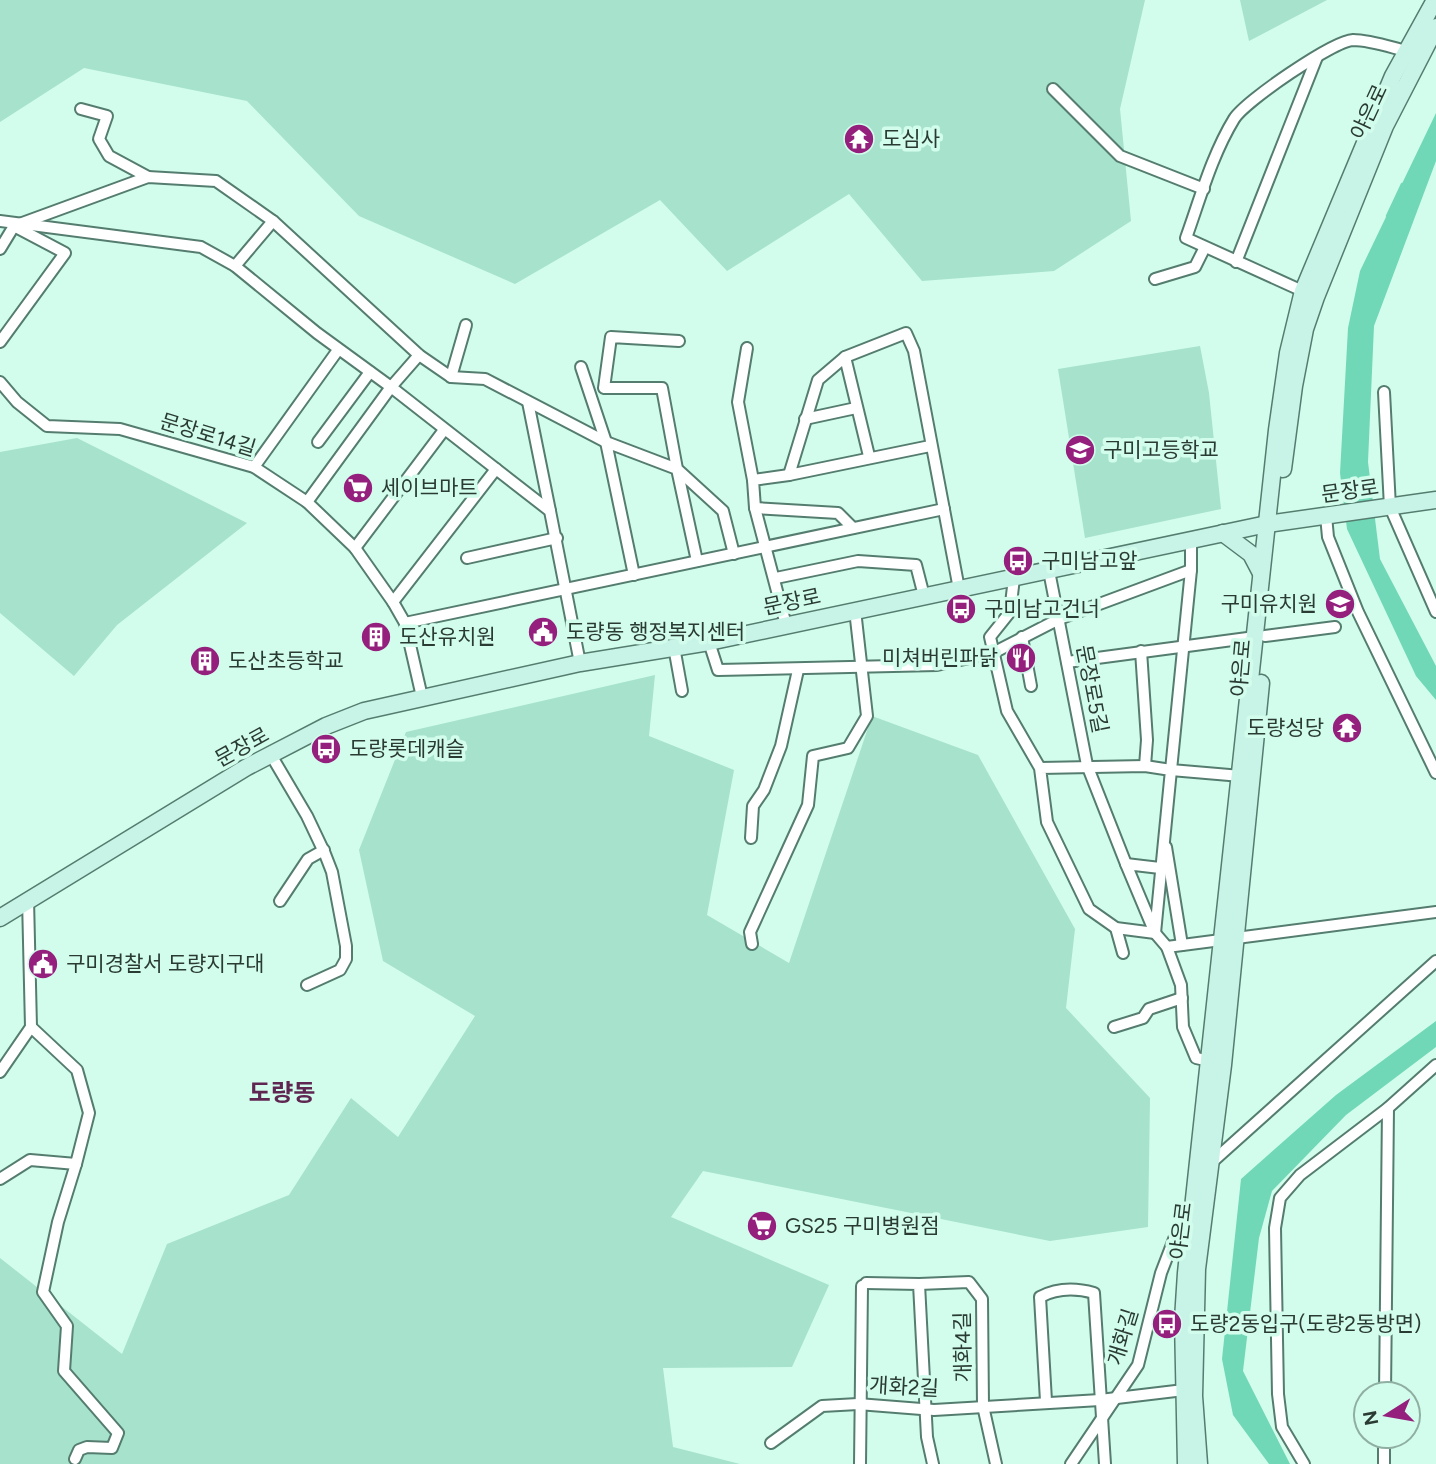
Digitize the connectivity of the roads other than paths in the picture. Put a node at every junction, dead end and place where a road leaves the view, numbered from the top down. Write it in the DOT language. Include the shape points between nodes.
graph roads {
  1 [pos="1435,0"];
  2 [pos="1436,27"];
  3 [pos="1406,51"];
  4 [pos="1317,57"];
  5 [pos="1053,89"];
  6 [pos="81,109"];
  7 [pos="148,177"];
  8 [pos="1204,189"];
  9 [pos="0,220"];
  10 [pos="273,221"];
  11 [pos="28,223"];
  12 [pos="14,226"];
  13 [pos="0,249"];
  14 [pos="1204,249"];
  15 [pos="1236,262"];
  16 [pos="234,266"];
  17 [pos="1155,279"];
  18 [pos="1309,294"];
  19 [pos="466,325"];
  20 [pos="679,341"];
  21 [pos="0,342"];
  22 [pos="747,348"];
  23 [pos="338,350"];
  24 [pos="419,355"];
  25 [pos="845,357"];
  26 [pos="581,367"];
  27 [pos="370,372"];
  28 [pos="451,377"];
  29 [pos="0,382"];
  30 [pos="589,386"];
  31 [pos="391,387"];
  32 [pos="604,388"];
  33 [pos="1384,392"];
  34 [pos="528,402"];
  35 [pos="856,408"];
  36 [pos="805,419"];
  37 [pos="444,430"];
  38 [pos="318,442"];
  39 [pos="606,442"];
  40 [pos="930,446"];
  41 [pos="869,456"];
  42 [pos="254,467"];
  43 [pos="677,468"];
  44 [pos="496,469"];
  45 [pos="789,475"];
  46 [pos="753,480"];
  47 [pos="1436,500"];
  48 [pos="307,502"];
  49 [pos="1390,507"];
  50 [pos="755,508"];
  51 [pos="944,509"];
  52 [pos="550,511"];
  53 [pos="1326,516"];
  54 [pos="1272,523"];
  55 [pos="853,528"];
  56 [pos="1223,533"];
  57 [pos="557,538"];
  58 [pos="1191,540"];
  59 [pos="768,546"];
  60 [pos="355,548"];
  61 [pos="734,554"];
  62 [pos="467,558"];
  63 [pos="697,561"];
  64 [pos="1191,570"];
  65 [pos="1049,571"];
  66 [pos="1262,574"];
  67 [pos="634,575"];
  68 [pos="776,578"];
  69 [pos="1014,578"];
  70 [pos="566,589"];
  71 [pos="959,589"];
  72 [pos="923,596"];
  73 [pos="393,602"];
  74 [pos="855,610"];
  75 [pos="1436,612"];
  76 [pos="1059,619"];
  77 [pos="405,623"];
  78 [pos="786,625"];
  79 [pos="1335,628"];
  80 [pos="1022,637"];
  81 [pos="1260,637"];
  82 [pos="709,642"];
  83 [pos="1184,645"];
  84 [pos="674,647"];
  85 [pos="1141,651"];
  86 [pos="993,653"];
  87 [pos="1067,662"];
  88 [pos="580,663"];
  89 [pos="862,665"];
  90 [pos="798,670"];
  91 [pos="1031,686"];
  92 [pos="682,691"];
  93 [pos="422,697"];
  94 [pos="271,755"];
  95 [pos="1087,765"];
  96 [pos="1145,766"];
  97 [pos="1040,768"];
  98 [pos="1435,769"];
  99 [pos="1171,770"];
  100 [pos="1241,776"];
  101 [pos="1165,836"];
  102 [pos="751,838"];
  103 [pos="324,850"];
  104 [pos="1126,864"];
  105 [pos="1160,868"];
  106 [pos="28,899"];
  107 [pos="280,901"];
  108 [pos="1436,912"];
  109 [pos="0,918"];
  110 [pos="1116,928"];
  111 [pos="1155,933"];
  112 [pos="1230,940"];
  113 [pos="752,944"];
  114 [pos="1182,945"];
  115 [pos="1167,947"];
  116 [pos="1124,953"];
  117 [pos="1436,961"];
  118 [pos="307,985"];
  119 [pos="1182,998"];
  120 [pos="31,1027"];
  121 [pos="1114,1027"];
  122 [pos="1210,1062"];
  123 [pos="1436,1065"];
  124 [pos="0,1072"];
  125 [pos="1388,1108"];
  126 [pos="1211,1163"];
  127 [pos="76,1164"];
  128 [pos="0,1179"];
  129 [pos="1192,1212"];
  130 [pos="919,1284"];
  131 [pos="1385,1380"];
  132 [pos="1184,1390"];
  133 [pos="1118,1398"];
  134 [pos="1100,1400"];
  135 [pos="1046,1401"];
  136 [pos="858,1404"];
  137 [pos="983,1406"];
  138 [pos="925,1409"];
  139 [pos="1102,1418"];
  140 [pos="771,1443"];
  141 [pos="75,1459"];
  142 [pos="860,1464"];
  143 [pos="933,1464"];
  144 [pos="996,1464"];
  145 [pos="1071,1464"];
  146 [pos="1105,1464"];
  147 [pos="1186,1464"];
  148 [pos="1199,1464"];
  149 [pos="1304,1464"];
  1 -- 3 [label="street, 야은로"];
  2 -- 18 [label="street, 야은로" via="1385,126"];
  3 -- 4 [label="street" via="1351,40"];
  3 -- 18 [label="street, 야은로"];
  4 -- 8 [label="street" via="1251,100 1235,118"];
  4 -- 15 [label="street"];
  5 -- 8 [label="street" via="1120,156"];
  6 -- 7 [label="street" via="107,116 99,138 109,156"];
  7 -- 10 [label="street" via="216,181"];
  7 -- 11 [label="street"];
  8 -- 14 [label="street" via="1186,238"];
  9 -- 11 [label="street"];
  10 -- 16 [label="street"];
  10 -- 24 [label="street"];
  11 -- 12 [label="street"];
  11 -- 16 [label="street" via="201,247"];
  12 -- 13 [label="street"];
  12 -- 21 [label="street" via="65,253"];
  14 -- 15 [label="street"];
  14 -- 17 [label="street" via="1195,267"];
  15 -- 18 [label="street"];
  16 -- 23 [label="street"];
  18 -- 54 [label="street, 야은로"];
  19 -- 28 [label="street"];
  20 -- 32 [label="street" via="611,337"];
  22 -- 46 [label="street" via="738,402"];
  23 -- 27 [label="street"];
  23 -- 42 [label="street"];
  24 -- 28 [label="street"];
  24 -- 31 [label="street"];
  25 -- 35 [label="street"];
  25 -- 36 [label="street" via="818,380"];
  25 -- 40 [label="street" via="906,333 914,351"];
  26 -- 30 [label="street"];
  27 -- 31 [label="street"];
  27 -- 38 [label="street"];
  28 -- 34 [label="street" via="485,379"];
  29 -- 42 [label="street, 문장로14길" via="47,426 120,429"];
  30 -- 32 [label="street"];
  30 -- 39 [label="street"];
  31 -- 37 [label="street"];
  31 -- 48 [label="street"];
  32 -- 43 [label="street" via="662,388"];
  33 -- 49 [label="street"];
  34 -- 39 [label="street"];
  34 -- 52 [label="street"];
  35 -- 36 [label="street"];
  35 -- 41 [label="street"];
  36 -- 45 [label="street"];
  37 -- 44 [label="street"];
  37 -- 60 [label="street"];
  39 -- 43 [label="street"];
  39 -- 67 [label="street"];
  40 -- 41 [label="street"];
  40 -- 51 [label="street"];
  41 -- 45 [label="street"];
  42 -- 48 [label="street, 문장로14길"];
  43 -- 61 [label="street" via="723,511"];
  43 -- 63 [label="street"];
  44 -- 52 [label="street"];
  44 -- 73 [label="street"];
  45 -- 46 [label="street"];
  46 -- 50 [label="street"];
  47 -- 49 [label="street, 문장로"];
  48 -- 60 [label="street, 문장로14길"];
  49 -- 53 [label="street, 문장로"];
  49 -- 75 [label="street"];
  50 -- 55 [label="street" via="838,513"];
  50 -- 59 [label="street"];
  51 -- 55 [label="street"];
  51 -- 71 [label="street"];
  52 -- 57 [label="street"];
  53 -- 54 [label="street, 문장로"];
  53 -- 98 [label="street" via="1328,537 1358,612"];
  54 -- 56 [label="street, 문장로"];
  54 -- 66 [label="street, 야은로"];
  54 -- 81 [label="street, 야은로"];
  55 -- 59 [label="street"];
  56 -- 58 [label="street, 문장로"];
  56 -- 66 [label="street" via="1251,554"];
  57 -- 62 [label="street"];
  57 -- 70 [label="street"];
  58 -- 64 [label="street"];
  58 -- 65 [label="street, 문장로"];
  59 -- 61 [label="street"];
  59 -- 68 [label="street"];
  60 -- 73 [label="street, 문장로14길"];
  61 -- 63 [label="street"];
  63 -- 67 [label="street"];
  64 -- 76 [label="street"];
  64 -- 83 [label="street"];
  65 -- 69 [label="street, 문장로"];
  65 -- 76 [label="street, 문장로5길"];
  66 -- 81 [label="street, 야은로"];
  67 -- 70 [label="street"];
  68 -- 72 [label="street" via="858,561 916,565"];
  68 -- 78 [label="street"];
  69 -- 71 [label="street, 문장로"];
  69 -- 86 [label="street" via="1010,611 990,637"];
  70 -- 77 [label="street"];
  70 -- 88 [label="street"];
  71 -- 72 [label="street, 문장로"];
  72 -- 74 [label="street, 문장로"];
  73 -- 77 [label="street, 문장로14길"];
  74 -- 78 [label="street, 문장로"];
  74 -- 89 [label="street"];
  76 -- 80 [label="street"];
  76 -- 87 [label="street, 문장로5길"];
  77 -- 93 [label="street, 문장로14길"];
  78 -- 82 [label="street, 문장로"];
  79 -- 81 [label="street"];
  80 -- 86 [label="street"];
  80 -- 91 [label="street"];
  81 -- 83 [label="street"];
  81 -- 100 [label="street, 야은로"];
  81 -- 112 [label="street, 야은로"];
  82 -- 84 [label="street, 문장로"];
  82 -- 90 [label="street" via="718,670"];
  83 -- 85 [label="street"];
  83 -- 99 [label="street"];
  84 -- 88 [label="street, 문장로"];
  84 -- 92 [label="street"];
  85 -- 87 [label="street"];
  85 -- 96 [label="street"];
  86 -- 89 [label="street" via="937,665"];
  86 -- 97 [label="street" via="1007,711"];
  87 -- 95 [label="street, 문장로5길"];
  88 -- 93 [label="street, 문장로"];
  89 -- 90 [label="street"];
  89 -- 113 [label="street" via="867,716 848,748 813,756 808,805 750,932"];
  90 -- 102 [label="street" via="781,746 753,806"];
  93 -- 94 [label="street, 문장로" via="352,716"];
  94 -- 103 [label="street"];
  94 -- 106 [label="street, 문장로"];
  95 -- 96 [label="street"];
  95 -- 97 [label="street"];
  95 -- 104 [label="street, 문장로5길"];
  96 -- 99 [label="street"];
  97 -- 110 [label="street" via="1047,822 1089,909"];
  99 -- 100 [label="street"];
  99 -- 101 [label="street"];
  100 -- 112 [label="street, 야은로"];
  101 -- 105 [label="street"];
  101 -- 114 [label="street"];
  103 -- 107 [label="street" via="308,859"];
  103 -- 118 [label="street" via="346,959 335,975"];
  104 -- 105 [label="street"];
  104 -- 111 [label="street, 문장로5길"];
  105 -- 111 [label="street"];
  106 -- 109 [label="street, 문장로"];
  106 -- 120 [label="street"];
  108 -- 112 [label="street"];
  110 -- 111 [label="street"];
  110 -- 116 [label="street"];
  111 -- 115 [label="street, 문장로5길"];
  112 -- 114 [label="street"];
  112 -- 122 [label="street, 야은로"];
  112 -- 126 [label="street, 야은로"];
  114 -- 115 [label="street"];
  115 -- 119 [label="street"];
  117 -- 126 [label="street"];
  119 -- 121 [label="street"];
  119 -- 122 [label="street" via="1183,1027 1196,1058"];
  120 -- 124 [label="street"];
  120 -- 127 [label="street" via="76,1070 89,1113"];
  122 -- 129 [label="street, 야은로"];
  123 -- 125 [label="street"];
  125 -- 131 [label="street"];
  125 -- 149 [label="street" via="1300,1175 1280,1198 1275,1228 1278,1394 1282,1427"];
  126 -- 148 [label="street, 야은로" via="1195,1320"];
  127 -- 128 [label="street" via="30,1160"];
  127 -- 141 [label="street" via="43,1292 67,1326 64,1371 118,1433 112,1448 87,1447 79,1450"];
  129 -- 132 [label="street, 야은로" via="1183,1319"];
  129 -- 133 [label="street, 개화길" via="1176,1234 1161,1273 1138,1365"];
  130 -- 136 [label="street" via="864,1284"];
  130 -- 137 [label="street, 개화4길" via="970,1282 982,1300"];
  130 -- 138 [label="street"];
  132 -- 133 [label="street"];
  132 -- 147 [label="street, 야은로"];
  133 -- 134 [label="street, 개화2길"];
  133 -- 139 [label="street, 개화길"];
  134 -- 135 [label="street, 개화2길"];
  134 -- 135 [label="street" via="1094,1293 1079,1289 1040,1297"];
  134 -- 139 [label="street"];
  135 -- 137 [label="street, 개화2길"];
  136 -- 138 [label="street, 개화2길"];
  136 -- 140 [label="street, 개화2길" via="822,1406"];
  136 -- 142 [label="street"];
  137 -- 138 [label="street, 개화2길"];
  137 -- 144 [label="street, 개화4길"];
  138 -- 143 [label="street"];
  139 -- 145 [label="street, 개화길"];
  139 -- 146 [label="street"];
}
